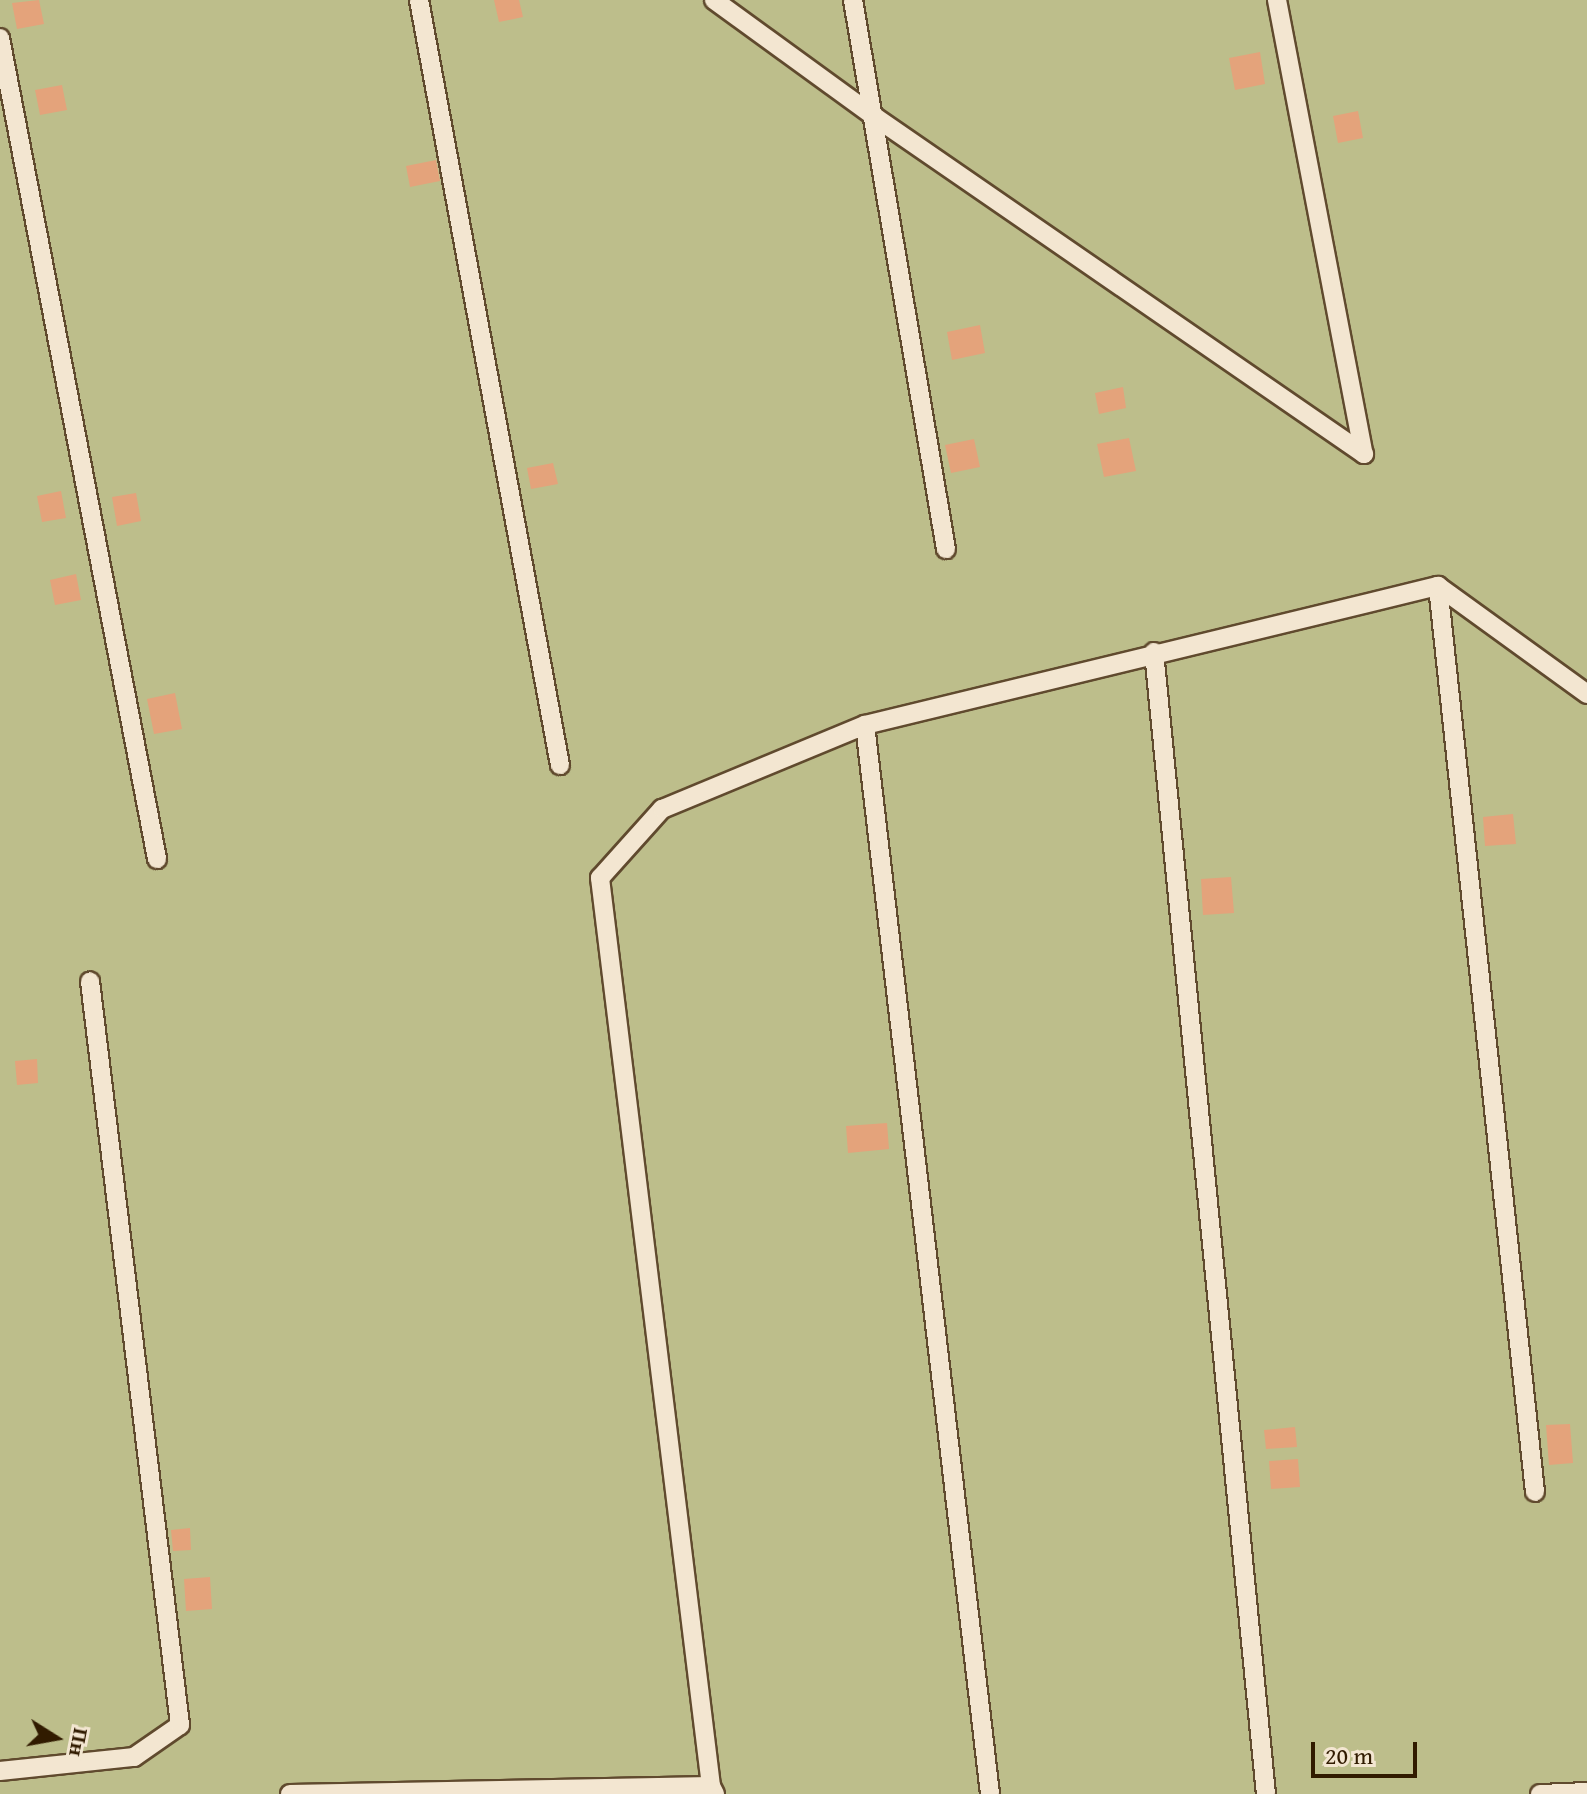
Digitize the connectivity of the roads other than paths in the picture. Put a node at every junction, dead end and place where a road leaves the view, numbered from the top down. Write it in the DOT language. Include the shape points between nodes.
graph roads {
  1 [pos="419,0"];
  2 [pos="714,0"];
  3 [pos="853,0"];
  4 [pos="1277,0"];
  5 [pos="0,38"];
  6 [pos="875,117"];
  7 [pos="946,549"];
  8 [pos="1438,586"];
  9 [pos="1154,652"];
  10 [pos="1587,694"];
  11 [pos="865,725"];
  12 [pos="560,765"];
  13 [pos="157,859"];
  14 [pos="90,981"];
  15 [pos="1535,1492"];
  16 [pos="0,1771"];
  17 [pos="713,1790"];
  18 [pos="1587,1792"];
  19 [pos="290,1794"];
  20 [pos="990,1794"];
  21 [pos="1266,1794"];
  22 [pos="1540,1794"];
  1 -- 12 [label="lane"];
  2 -- 6 [label="lane"];
  3 -- 6 [label="lane"];
  4 -- 6 [label="lane" via="1364,454"];
  5 -- 13 [label="lane"];
  6 -- 7 [label="lane"];
  8 -- 9 [label="lane"];
  8 -- 10 [label="lane"];
  8 -- 15 [label="lane"];
  9 -- 11 [label="lane"];
  9 -- 21 [label="lane"];
  11 -- 17 [label="lane" via="662,809 600,878"];
  11 -- 20 [label="lane"];
  14 -- 16 [label="lane" via="180,1725 134,1757"];
  17 -- 19 [label="lane"];
  18 -- 22 [label="lane"];
}
